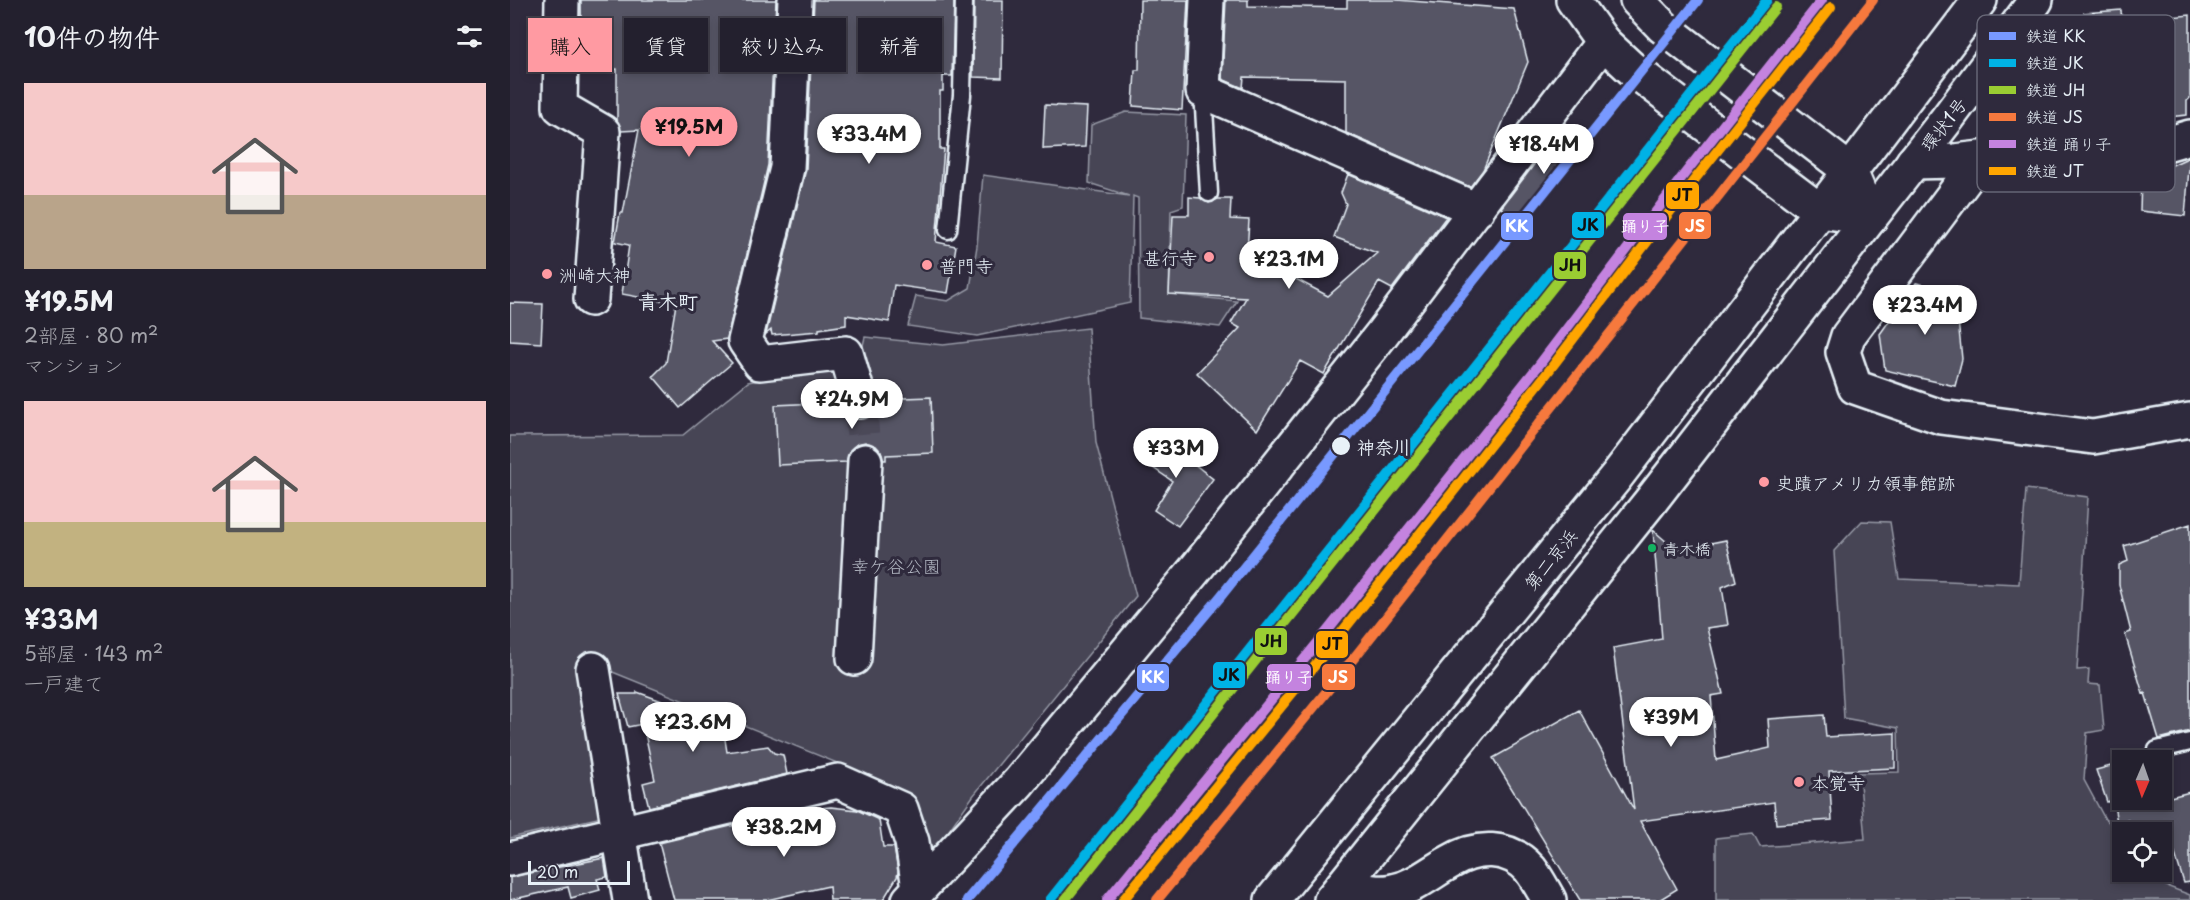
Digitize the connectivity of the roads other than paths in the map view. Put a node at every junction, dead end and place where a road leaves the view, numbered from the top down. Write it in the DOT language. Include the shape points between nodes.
graph roads {
  1 [pos="562,0"];
  2 [pos="795,0"];
  3 [pos="964,0"];
  4 [pos="1207,0"];
  5 [pos="1573,0"];
  6 [pos="1638,0"];
  7 [pos="1980,0"];
  8 [pos="2036,0"];
  9 [pos="2025,15"];
  10 [pos="1603,42"];
  11 [pos="1977,78"];
  12 [pos="1203,91"];
  13 [pos="2190,136"];
  14 [pos="2175,141"];
  15 [pos="1977,158"];
  16 [pos="1913,162"];
  17 [pos="1977,163"];
  18 [pos="1850,171"];
  19 [pos="1209,193"];
  20 [pos="1477,210"];
  21 [pos="1820,211"];
  22 [pos="1870,218"];
  23 [pos="948,230"];
  24 [pos="591,298"];
  25 [pos="860,401"];
  26 [pos="2190,420"];
  27 [pos="865,461"];
  28 [pos="854,658"];
  29 [pos="593,669"];
  30 [pos="2190,742"];
  31 [pos="2157,750"];
  32 [pos="618,834"];
  33 [pos="510,859"];
  34 [pos="1337,892"];
  35 [pos="914,894"];
  36 [pos="630,900"];
  37 [pos="1272,900"];
  38 [pos="1549,900"];
  1 -- 24 [label="main road" via="560,107 603,132"];
  2 -- 25 [label="main road" via="787,168 745,341 760,363 846,353"];
  3 -- 23 [label="lane" via="962,95"];
  4 -- 12 [label="main road"];
  5 -- 10 [label="main road"];
  6 -- 18 [label="main road" via="1663,27"];
  7 -- 18 [label="main road"];
  8 -- 9 [label="main road, 環状1号"];
  10 -- 20 [label="main road"];
  10 -- 21 [label="main road" via="1630,68"];
  11 -- 16 [label="main road, 環状1号"];
  12 -- 19 [label="lane"];
  12 -- 20 [label="main road"];
  13 -- 14 [label="main road"];
  15 -- 16 [label="main road"];
  16 -- 22 [label="main road, 環状1号"];
  17 -- 26 [label="main road" via="1848,336 1843,352 1855,387 1941,417 2092,437"];
  18 -- 21 [label="main road"];
  18 -- 22 [label="main road"];
  20 -- 35 [label="main road" via="1174,596 1019,782"];
  21 -- 22 [label="main road"];
  21 -- 37 [label="main road, 第二京浜" via="1616,477"];
  22 -- 34 [label="main road"];
  27 -- 28 [label="main road"];
  29 -- 32 [label="main road"];
  30 -- 31 [label="lane"];
  32 -- 33 [label="main road"];
  32 -- 35 [label="main road" via="838,781 901,808 912,842"];
  32 -- 36 [label="main road"];
  34 -- 38 [label="main road" via="1392,892 1479,850 1510,852 1530,868"];
}
